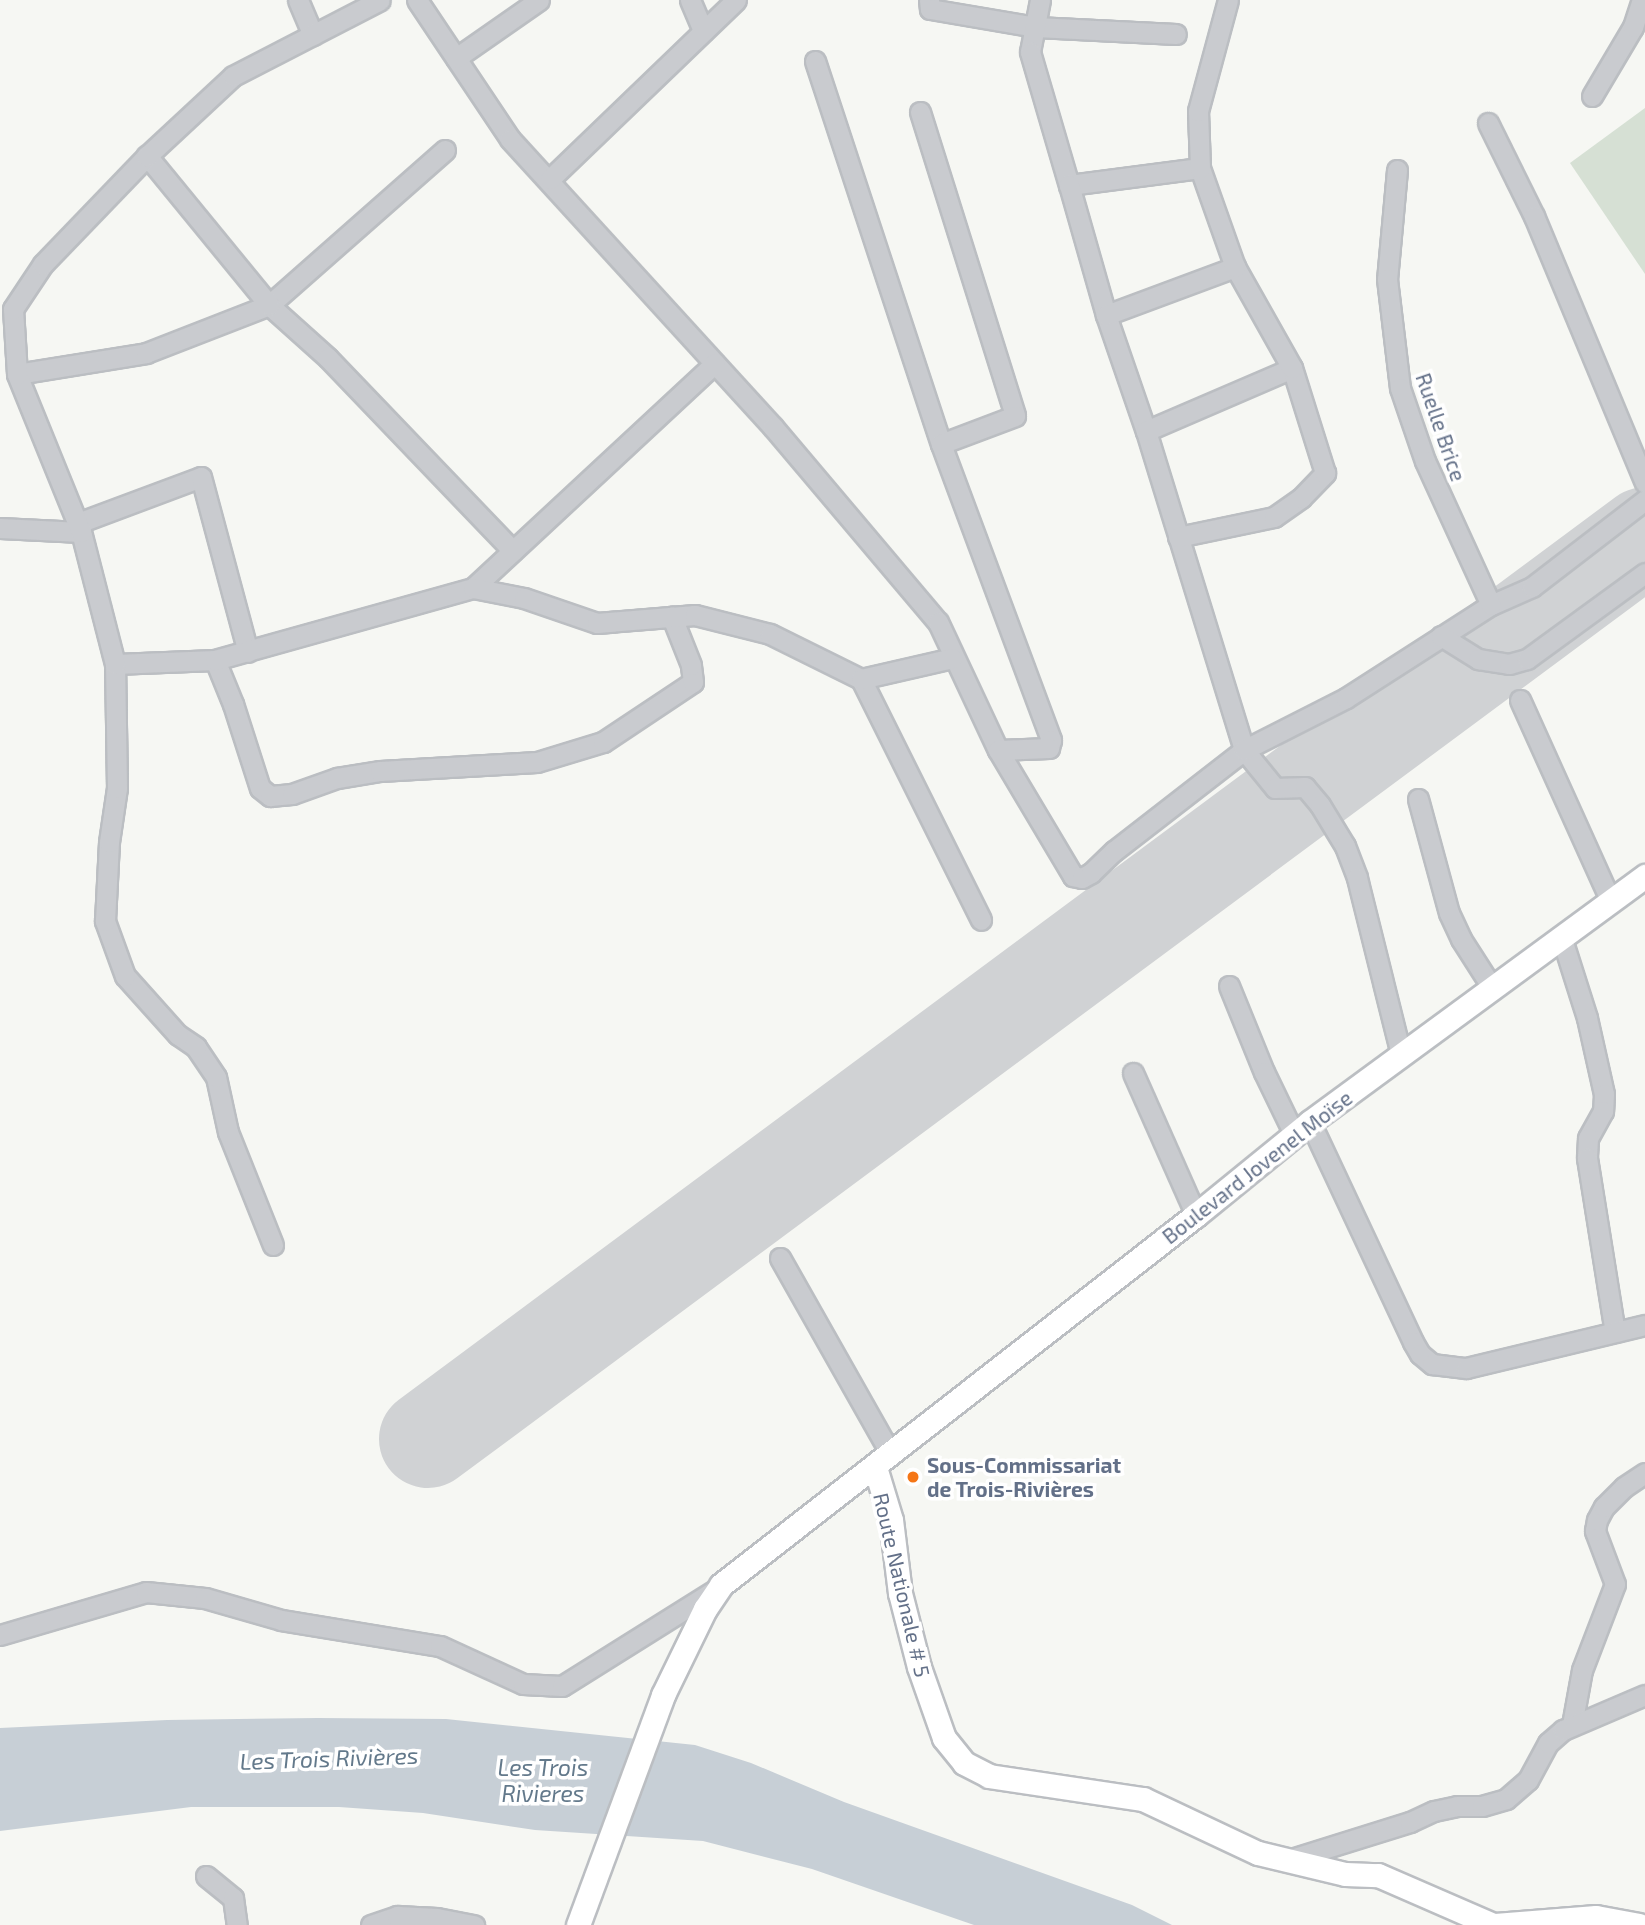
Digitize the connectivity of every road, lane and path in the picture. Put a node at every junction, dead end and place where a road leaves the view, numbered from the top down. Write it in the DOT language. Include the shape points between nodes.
graph roads {
  1 [pos="298,0"];
  2 [pos="380,0"];
  3 [pos="417,0"];
  4 [pos="538,0"];
  5 [pos="690,0"];
  6 [pos="736,0"];
  7 [pos="929,0"];
  8 [pos="1040,0"];
  9 [pos="1228,0"];
  10 [pos="1642,0"];
  11 [pos="1036,27"];
  12 [pos="703,31"];
  13 [pos="1176,34"];
  14 [pos="313,35"];
  15 [pos="457,58"];
  16 [pos="815,61"];
  17 [pos="1592,96"];
  18 [pos="920,112"];
  19 [pos="1488,123"];
  20 [pos="445,150"];
  21 [pos="147,156"];
  22 [pos="1200,168"];
  23 [pos="1397,170"];
  24 [pos="550,179"];
  25 [pos="1069,185"];
  26 [pos="1235,267"];
  27 [pos="269,305"];
  28 [pos="1106,315"];
  29 [pos="715,363"];
  30 [pos="1292,368"];
  31 [pos="17,374"];
  32 [pos="1146,431"];
  33 [pos="941,444"];
  34 [pos="1645,483"];
  35 [pos="1645,500"];
  36 [pos="80,527"];
  37 [pos="0,528"];
  38 [pos="1178,537"];
  39 [pos="513,551"];
  40 [pos="1645,573"];
  41 [pos="473,588"];
  42 [pos="1491,605"];
  43 [pos="672,617"];
  44 [pos="1441,636"];
  45 [pos="247,652"];
  46 [pos="953,658"];
  47 [pos="215,660"];
  48 [pos="115,664"];
  49 [pos="861,679"];
  50 [pos="1520,700"];
  51 [pos="998,750"];
  52 [pos="1244,750"];
  53 [pos="1418,799"];
  54 [pos="1644,878"];
  55 [pos="1611,902"];
  56 [pos="981,920"];
  57 [pos="1562,939"];
  58 [pos="1230,986"];
  59 [pos="1493,989"];
  60 [pos="1401,1055"];
  61 [pos="1133,1073"];
  62 [pos="1302,1128"];
  63 [pos="1196,1215"];
  64 [pos="273,1245"];
  65 [pos="780,1258"];
  66 [pos="1645,1325"];
  67 [pos="1615,1332"];
  68 [pos="883,1461"];
  69 [pos="1645,1473"];
  70 [pos="721,1586"];
  71 [pos="0,1635"];
  72 [pos="1645,1695"];
  73 [pos="1572,1725"];
  74 [pos="1288,1860"];
  75 [pos="206,1876"];
  76 [pos="237,1925"];
  77 [pos="371,1925"];
  78 [pos="474,1925"];
  79 [pos="578,1925"];
  80 [pos="1494,1925"];
  81 [pos="1639,1925"];
  1 -- 14 [label="street"];
  2 -- 14 [label="street"];
  3 -- 15 [label="street"];
  4 -- 15 [label="street"];
  5 -- 12 [label="street"];
  6 -- 12 [label="street"];
  7 -- 11 [label="street" via="930,9"];
  8 -- 11 [label="street"];
  9 -- 22 [label="street" via="1198,111"];
  10 -- 17 [label="street" via="1633,27"];
  11 -- 13 [label="street"];
  11 -- 25 [label="street" via="1030,52"];
  12 -- 24 [label="street"];
  14 -- 21 [label="street" via="233,76"];
  15 -- 24 [label="street" via="510,139"];
  16 -- 33 [label="street"];
  18 -- 33 [label="street" via="1016,416"];
  19 -- 34 [label="street" via="1534,216"];
  20 -- 27 [label="street"];
  21 -- 27 [label="street"];
  21 -- 31 [label="street" via="43,264 13,309"];
  22 -- 25 [label="street"];
  22 -- 26 [label="street"];
  23 -- 42 [label="street, Ruelle Brice" via="1387,279 1400,388 1425,461"];
  24 -- 29 [label="street"];
  25 -- 28 [label="street"];
  26 -- 28 [label="street"];
  26 -- 30 [label="street"];
  27 -- 31 [label="street" via="146,353"];
  27 -- 39 [label="street" via="328,358"];
  28 -- 32 [label="street"];
  29 -- 39 [label="street"];
  29 -- 46 [label="street" via="938,622"];
  30 -- 32 [label="street"];
  30 -- 38 [label="street" via="1325,472 1301,498 1273,517"];
  31 -- 36 [label="street"];
  32 -- 38 [label="street"];
  33 -- 51 [label="street" via="1051,740 1049,748"];
  35 -- 42 [label="street" via="1532,587"];
  36 -- 37 [label="street"];
  36 -- 45 [label="street" via="201,477"];
  36 -- 48 [label="street"];
  38 -- 52 [label="street"];
  39 -- 41 [label="street"];
  40 -- 44 [label="street" via="1527,659 1509,664 1478,659"];
  41 -- 43 [label="street" via="524,598 597,623"];
  41 -- 45 [label="street"];
  42 -- 44 [label="street"];
  43 -- 47 [label="street" via="693,682 603,741 537,762 380,771 337,778 292,794 270,796 260,788"];
  43 -- 49 [label="street" via="695,615 770,634"];
  44 -- 52 [label="street" via="1346,698"];
  45 -- 47 [label="street"];
  46 -- 49 [label="street"];
  46 -- 51 [label="street"];
  47 -- 48 [label="street"];
  48 -- 64 [label="street" via="117,788 108,842 105,921 125,976 178,1035 196,1047 216,1077 228,1132"];
  49 -- 56 [label="street"];
  50 -- 55 [label="street"];
  51 -- 52 [label="street" via="1073,876 1082,878"];
  52 -- 60 [label="street" via="1275,788 1305,787 1345,846"];
  53 -- 59 [label="street" via="1449,913"];
  54 -- 55 [label="main road, Boulevard Jovenel Moïse"];
  55 -- 57 [label="main road, Boulevard Jovenel Moïse"];
  57 -- 59 [label="main road, Boulevard Jovenel Moïse"];
  57 -- 67 [label="street" via="1604,1094 1603,1111 1588,1138 1587,1158"];
  58 -- 62 [label="street" via="1264,1072"];
  59 -- 60 [label="main road, Boulevard Jovenel Moïse"];
  60 -- 62 [label="main road, Boulevard Jovenel Moïse"];
  61 -- 63 [label="street"];
  62 -- 63 [label="main road, Boulevard Jovenel Moïse"];
  62 -- 67 [label="street" via="1413,1342 1432,1364 1466,1368"];
  63 -- 68 [label="main road, Boulevard Jovenel Moïse"];
  65 -- 68 [label="street"];
  66 -- 67 [label="street"];
  68 -- 70 [label="main road, Boulevard Jovenel Moïse"];
  68 -- 74 [label="main road, Route Nationale # 5" via="900,1593 919,1667 944,1738 964,1763 989,1776 1143,1799 1258,1853"];
  69 -- 73 [label="street" via="1624,1486 1597,1520 1595,1531 1615,1584 1581,1670"];
  70 -- 71 [label="street" via="562,1686 523,1684 440,1646 281,1620 205,1598 146,1592"];
  70 -- 79 [label="main road, Boulevard Jovenel Moïse" via="663,1695"];
  72 -- 73 [label="street"];
  73 -- 74 [label="street" via="1548,1744 1528,1780 1506,1799 1434,1811"];
  74 -- 80 [label="main road, Route Nationale # 5" via="1345,1874 1378,1875"];
  75 -- 76 [label="street" via="233,1898"];
  77 -- 78 [label="street" via="397,1916"];
  80 -- 81 [label="main road, Route Nationale # 5" via="1596,1917"];
}
